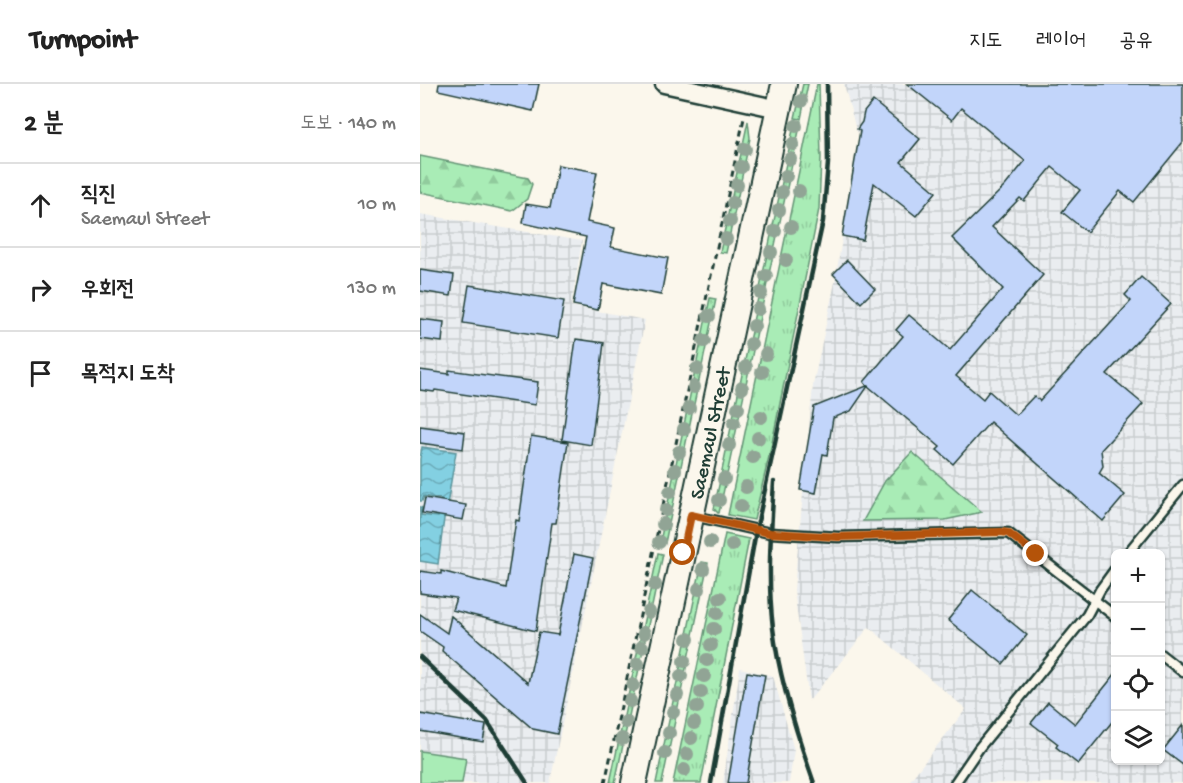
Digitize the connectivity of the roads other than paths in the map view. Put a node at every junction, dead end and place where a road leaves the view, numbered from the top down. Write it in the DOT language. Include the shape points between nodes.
graph roads {
  1 [pos="664,84"];
  2 [pos="784,84"];
  3 [pos="779,109"];
  4 [pos="1183,485"];
  5 [pos="691,515"];
  6 [pos="1130,549"];
  7 [pos="1111,575"];
  8 [pos="1095,599"];
  9 [pos="1111,613"];
  10 [pos="1165,657"];
  11 [pos="1183,672"];
  12 [pos="634,783"];
  13 [pos="955,783"];
  1 -- 3 [label="street"];
  2 -- 3 [label="main road, Saemaul Street"];
  3 -- 5 [label="main road, Saemaul Street"];
  4 -- 6 [label="lane"];
  5 -- 8 [label="lane" via="770,533 827,537 1008,533"];
  5 -- 12 [label="main road, Saemaul Street"];
  7 -- 8 [label="lane"];
  8 -- 9 [label="lane"];
  8 -- 13 [label="lane" via="1087,615"];
  10 -- 11 [label="lane"];
}
